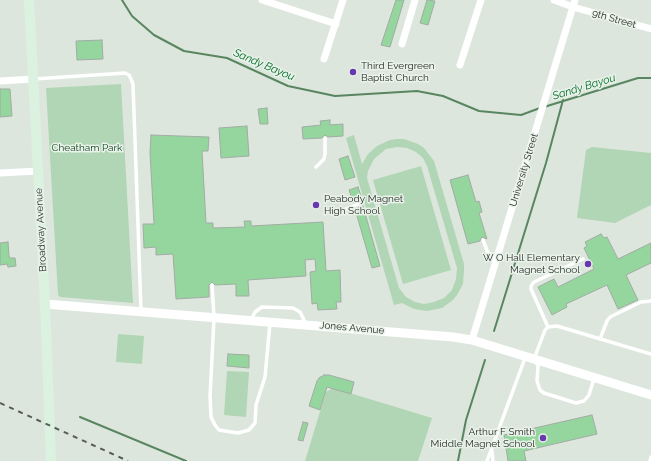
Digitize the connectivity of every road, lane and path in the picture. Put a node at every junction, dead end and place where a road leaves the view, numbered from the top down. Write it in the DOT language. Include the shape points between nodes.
graph roads {
  1 [pos="28,0"];
  2 [pos="262,0"];
  3 [pos="343,0"];
  4 [pos="415,0"];
  5 [pos="481,0"];
  6 [pos="554,0"];
  7 [pos="574,3"];
  8 [pos="336,24"];
  9 [pos="651,29"];
  10 [pos="402,44"];
  11 [pos="324,59"];
  12 [pos="460,65"];
  13 [pos="33,79"];
  14 [pos="0,81"];
  15 [pos="325,138"];
  16 [pos="316,167"];
  17 [pos="38,171"];
  18 [pos="0,172"];
  19 [pos="364,202"];
  20 [pos="341,211"];
  21 [pos="483,240"];
  22 [pos="497,257"];
  23 [pos="583,259"];
  24 [pos="212,285"];
  25 [pos="651,301"];
  26 [pos="45,304"];
  27 [pos="141,312"];
  28 [pos="214,317"];
  29 [pos="251,320"];
  30 [pos="270,322"];
  31 [pos="307,325"];
  32 [pos="548,327"];
  33 [pos="600,339"];
  34 [pos="472,340"];
  35 [pos="651,354"];
  36 [pos="530,358"];
  37 [pos="594,378"];
  38 [pos="651,395"];
  39 [pos="491,450"];
  40 [pos="651,457"];
  41 [pos="51,461"];
  42 [pos="487,461"];
  43 [pos="494,461"];
  44 [pos="650,461"];
  1 -- 13 [label="main road, Broadway Avenue"];
  2 -- 8 [label="street"];
  3 -- 8 [label="street"];
  4 -- 10 [label="street"];
  5 -- 12 [label="street"];
  6 -- 7 [label="street, 9th Street"];
  7 -- 9 [label="street, 9th Street"];
  7 -- 22 [label="street, University Street"];
  8 -- 11 [label="street"];
  13 -- 14 [label="street"];
  13 -- 17 [label="main road, Broadway Avenue"];
  13 -- 27 [label="lane" via="125,73 131,79"];
  15 -- 16 [label="lane" via="324,159"];
  17 -- 18 [label="street"];
  17 -- 26 [label="main road, Broadway Avenue"];
  19 -- 20 [label="lane"];
  21 -- 22 [label="lane" via="488,253"];
  22 -- 34 [label="street, University Street"];
  23 -- 32 [label="lane" via="534,282 531,286"];
  24 -- 28 [label="lane"];
  25 -- 33 [label="lane" via="641,302 610,317"];
  26 -- 27 [label="street, Jones Avenue"];
  26 -- 41 [label="main road, Broadway Avenue"];
  27 -- 28 [label="street, Jones Avenue"];
  28 -- 29 [label="street, Jones Avenue"];
  28 -- 30 [label="lane" via="211,417 219,430 238,433 249,430 254,424 256,405 265,377"];
  29 -- 30 [label="street, Jones Avenue"];
  29 -- 31 [label="lane" via="255,312 262,307 293,308 300,312"];
  30 -- 31 [label="street, Jones Avenue"];
  31 -- 34 [label="street, Jones Avenue"];
  32 -- 33 [label="lane" via="557,326"];
  32 -- 36 [label="lane"];
  33 -- 35 [label="lane"];
  34 -- 36 [label="street, Jones Avenue"];
  36 -- 37 [label="street, Jones Avenue"];
  36 -- 37 [label="lane" via="538,366 537,381 540,390 569,401 580,402 587,398"];
  36 -- 39 [label="lane"];
  37 -- 38 [label="street, Jones Avenue"];
  39 -- 42 [label="lane"];
  39 -- 43 [label="lane"];
  40 -- 44 [label="lane"];
}
